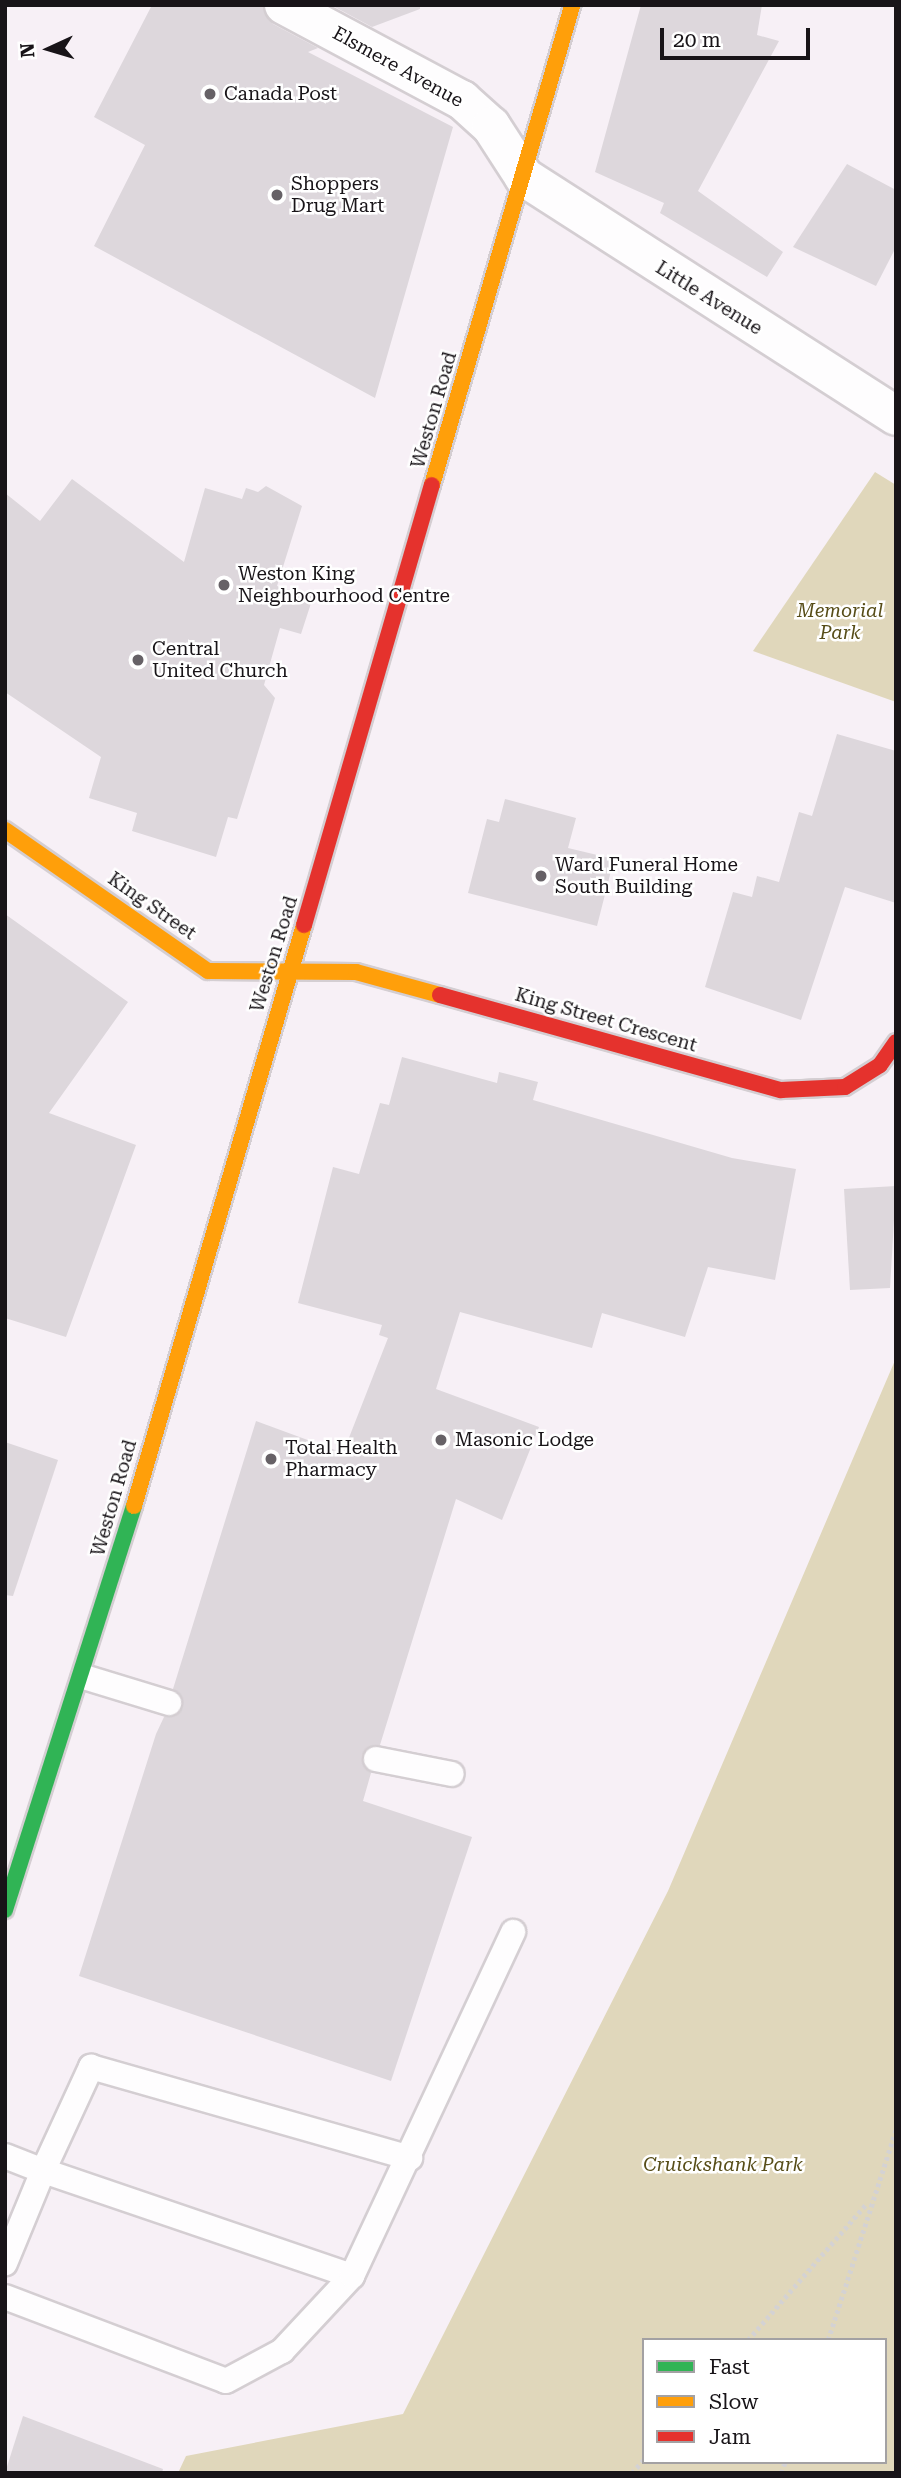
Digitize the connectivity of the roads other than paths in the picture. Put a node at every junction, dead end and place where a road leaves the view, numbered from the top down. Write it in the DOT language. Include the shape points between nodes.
graph roads {
  1 [pos="284,5"];
  2 [pos="572,5"];
  3 [pos="524,177"];
  4 [pos="896,416"];
  5 [pos="5,830"];
  6 [pos="290,972"];
  7 [pos="896,1042"];
  8 [pos="84,1677"];
  9 [pos="169,1703"];
  10 [pos="376,1759"];
  11 [pos="452,1774"];
  12 [pos="5,1910"];
  13 [pos="513,1933"];
  14 [pos="5,2156"];
  15 [pos="410,2158"];
  16 [pos="43,2171"];
  17 [pos="5,2263"];
  18 [pos="352,2276"];
  19 [pos="5,2297"];
  1 -- 3 [label="street, Elsmere Avenue" via="461,100 491,125"];
  2 -- 3 [label="main road, Weston Road"];
  3 -- 4 [label="street, Little Avenue"];
  3 -- 6 [label="main road, Weston Road"];
  5 -- 6 [label="main road, King Street" via="208,971"];
  6 -- 7 [label="main road, King Street Crescent" via="356,972 781,1090 845,1087 880,1065"];
  6 -- 8 [label="main road, Weston Road"];
  8 -- 9 [label="lane"];
  8 -- 12 [label="main road, Weston Road"];
  10 -- 11 [label="lane"];
  13 -- 15 [label="lane"];
  14 -- 16 [label="lane"];
  15 -- 16 [label="lane" via="91,2067"];
  15 -- 18 [label="lane"];
  16 -- 17 [label="lane"];
  16 -- 18 [label="lane"];
  18 -- 19 [label="lane" via="282,2351 226,2381"];
}
